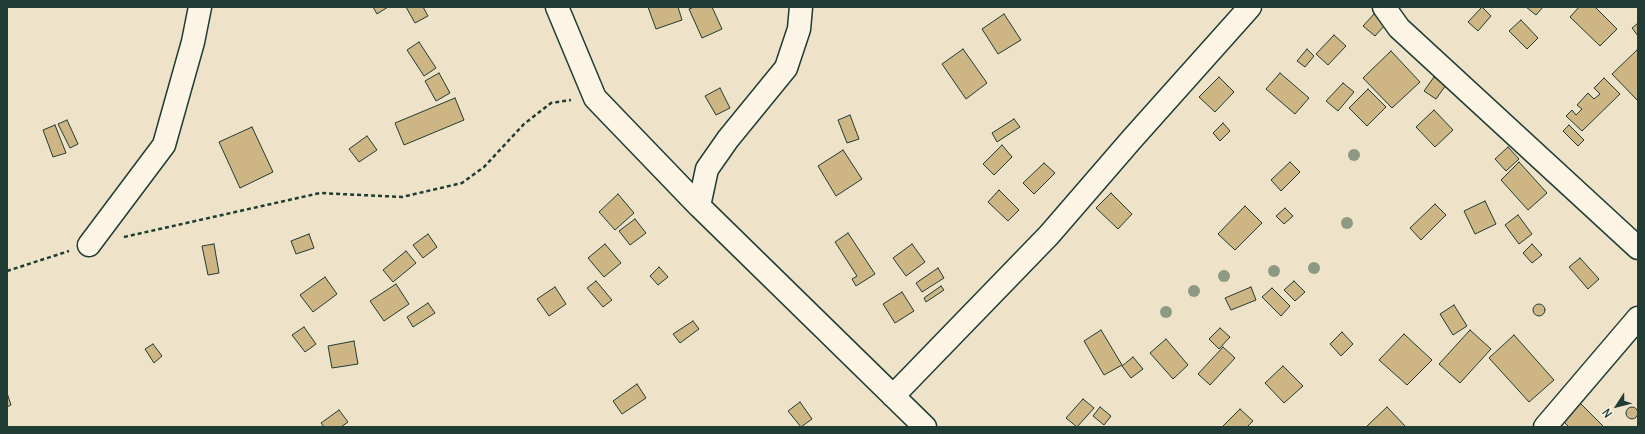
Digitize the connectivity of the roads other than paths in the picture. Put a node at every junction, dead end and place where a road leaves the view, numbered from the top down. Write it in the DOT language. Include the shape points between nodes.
graph roads {
  1 [pos="200,7"];
  2 [pos="557,7"];
  3 [pos="801,7"];
  4 [pos="1250,7"];
  5 [pos="1384,7"];
  6 [pos="699,206"];
  7 [pos="89,245"];
  8 [pos="1638,248"];
  9 [pos="1638,318"];
  10 [pos="893,396"];
  11 [pos="925,427"];
  12 [pos="1545,427"];
  1 -- 7 [label="street" via="193,42 164,145"];
  2 -- 6 [label="street" via="596,98"];
  3 -- 6 [label="street" via="799,29 786,68 728,139 708,169"];
  4 -- 10 [label="street" via="1049,236"];
  5 -- 8 [label="street" via="1399,28"];
  6 -- 10 [label="street"];
  9 -- 12 [label="street"];
  10 -- 11 [label="street"];
}
